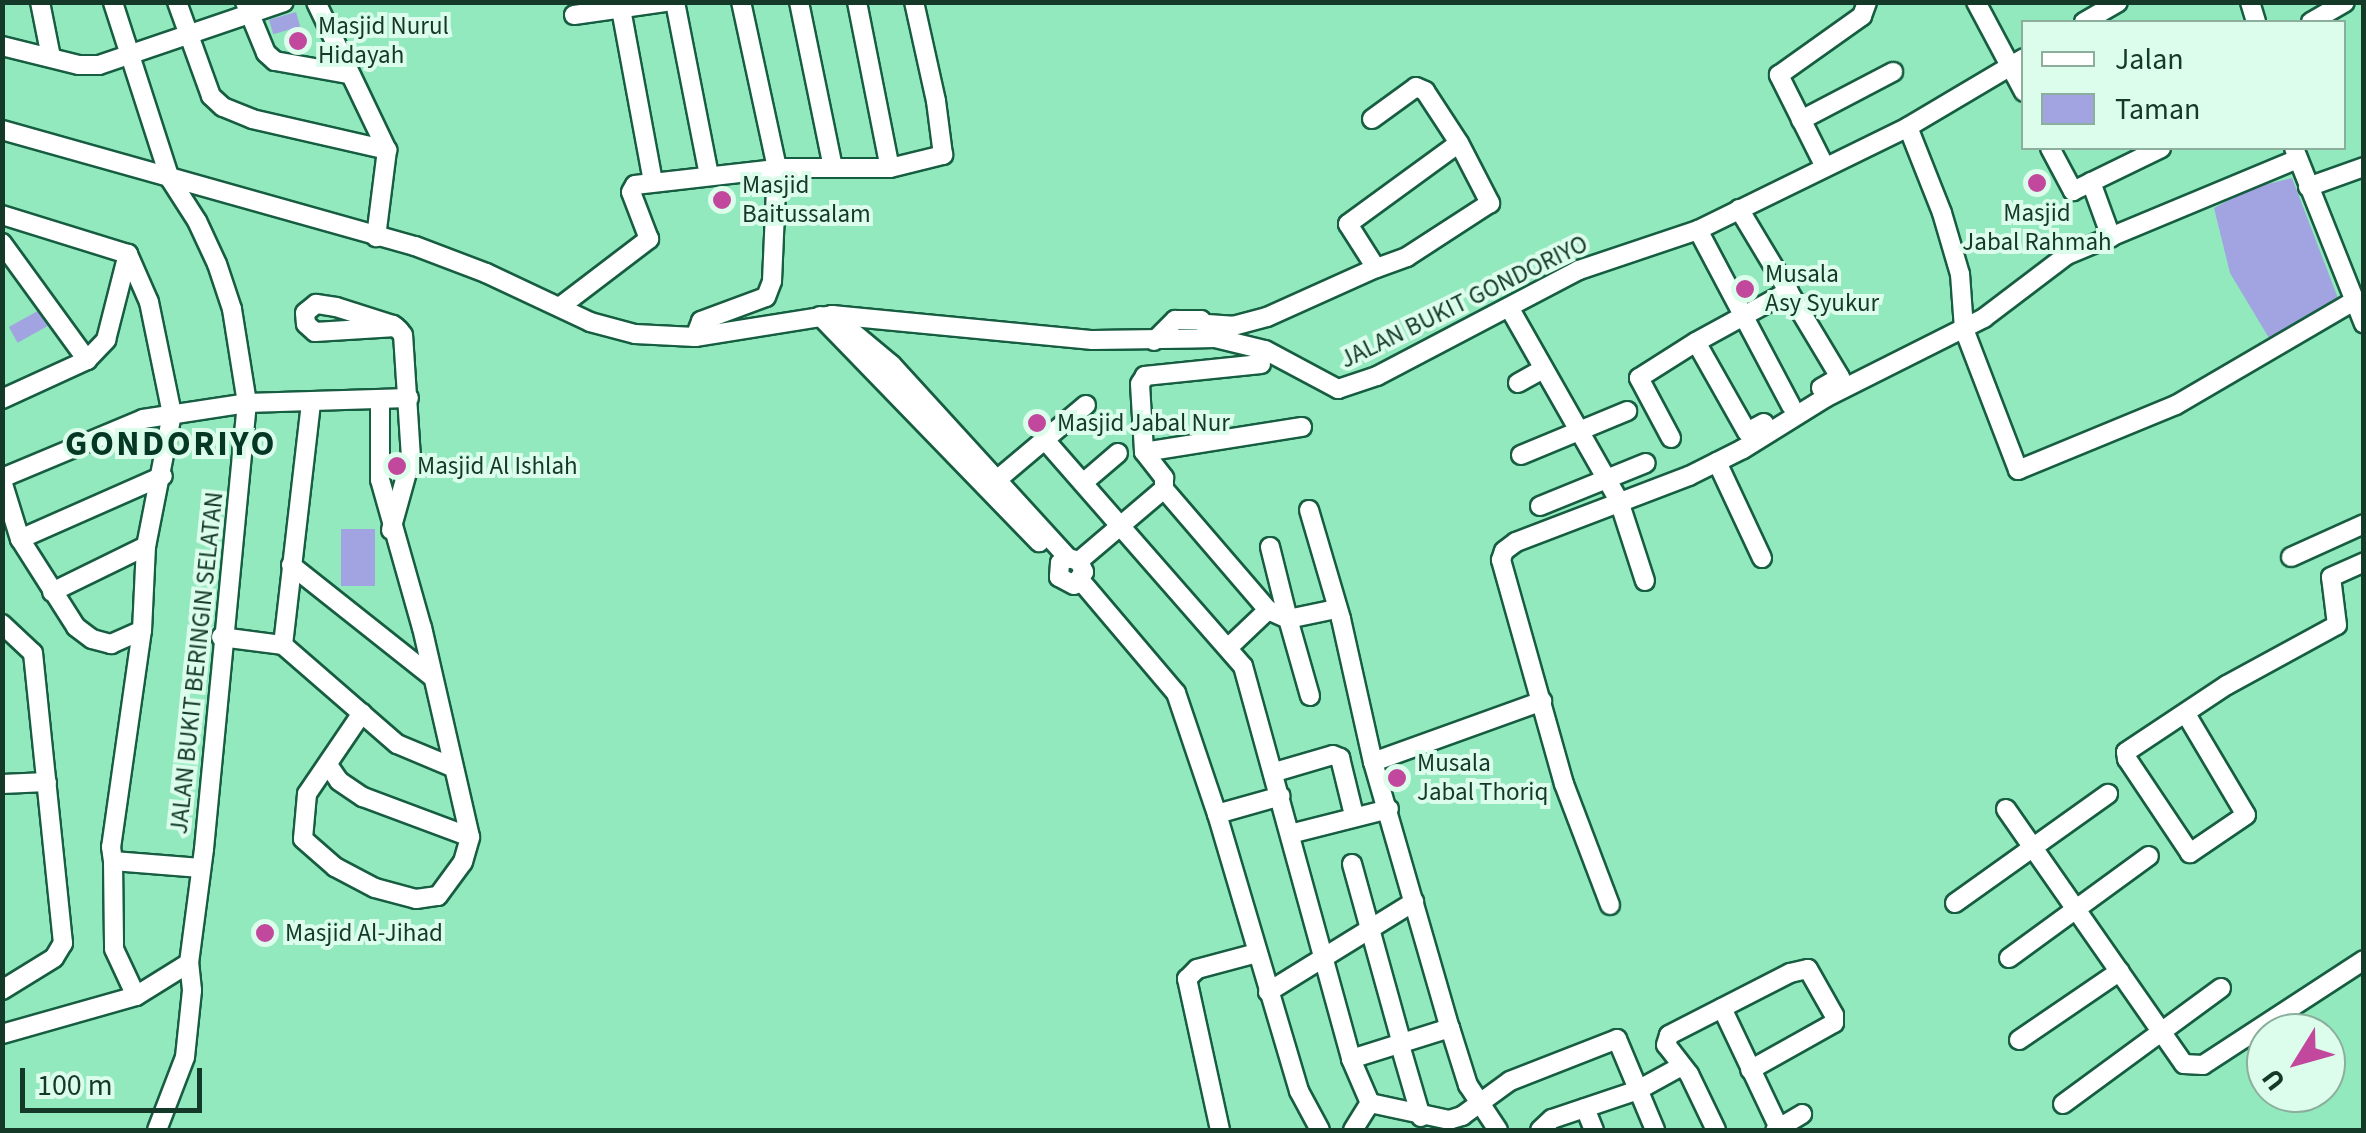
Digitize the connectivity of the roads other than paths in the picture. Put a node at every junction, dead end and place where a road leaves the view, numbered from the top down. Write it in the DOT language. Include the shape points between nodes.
graph roads {
  1 [pos="40,2"];
  2 [pos="113,2"];
  3 [pos="178,2"];
  4 [pos="284,2"];
  5 [pos="316,2"];
  6 [pos="665,2"];
  7 [pos="675,2"];
  8 [pos="741,2"];
  9 [pos="799,2"];
  10 [pos="857,2"];
  11 [pos="914,2"];
  12 [pos="1867,2"];
  13 [pos="1976,2"];
  14 [pos="2118,2"];
  15 [pos="2345,2"];
  16 [pos="621,9"];
  17 [pos="248,10"];
  18 [pos="574,15"];
  19 [pos="2091,16"];
  20 [pos="2314,20"];
  21 [pos="188,38"];
  22 [pos="2,46"];
  23 [pos="51,57"];
  24 [pos="130,58"];
  25 [pos="2017,62"];
  26 [pos="1893,72"];
  27 [pos="349,74"];
  28 [pos="1372,119"];
  29 [pos="1802,120"];
  30 [pos="1908,127"];
  31 [pos="2,130"];
  32 [pos="1459,143"];
  33 [pos="387,150"];
  34 [pos="2051,150"];
  35 [pos="2158,150"];
  36 [pos="2296,153"];
  37 [pos="1824,165"];
  38 [pos="777,168"];
  39 [pos="833,168"];
  40 [pos="890,168"];
  41 [pos="2364,168"];
  42 [pos="709,175"];
  43 [pos="170,180"];
  44 [pos="652,181"];
  45 [pos="2091,182"];
  46 [pos="2308,187"];
  47 [pos="1739,210"];
  48 [pos="2,214"];
  49 [pos="1698,230"];
  50 [pos="376,237"];
  51 [pos="2111,238"];
  52 [pos="2,243"];
  53 [pos="128,254"];
  54 [pos="1376,268"];
  55 [pos="1789,291"];
  56 [pos="2354,300"];
  57 [pos="561,306"];
  58 [pos="1510,309"];
  59 [pos="826,316"];
  60 [pos="1740,317"];
  61 [pos="2364,324"];
  62 [pos="396,327"];
  63 [pos="1964,330"];
  64 [pos="1211,331"];
  65 [pos="695,336"];
  66 [pos="1696,342"];
  67 [pos="86,360"];
  68 [pos="1261,364"];
  69 [pos="1544,369"];
  70 [pos="1518,383"];
  71 [pos="380,398"];
  72 [pos="409,398"];
  73 [pos="2,399"];
  74 [pos="311,402"];
  75 [pos="248,403"];
  76 [pos="1086,405"];
  77 [pos="1792,406"];
  78 [pos="1627,411"];
  79 [pos="172,414"];
  80 [pos="1302,426"];
  81 [pos="1576,432"];
  82 [pos="1671,438"];
  83 [pos="1045,440"];
  84 [pos="1144,452"];
  85 [pos="1118,453"];
  86 [pos="1520,455"];
  87 [pos="1717,462"];
  88 [pos="1646,463"];
  89 [pos="163,476"];
  90 [pos="2,479"];
  91 [pos="998,479"];
  92 [pos="1604,480"];
  93 [pos="1083,483"];
  94 [pos="1164,490"];
  95 [pos="1619,501"];
  96 [pos="1540,506"];
  97 [pos="1309,510"];
  98 [pos="2364,524"];
  99 [pos="1122,526"];
  100 [pos="391,531"];
  101 [pos="20,538"];
  102 [pos="146,546"];
  103 [pos="1270,547"];
  104 [pos="2292,557"];
  105 [pos="1762,558"];
  106 [pos="1069,561"];
  107 [pos="2364,562"];
  108 [pos="291,565"];
  109 [pos="1646,581"];
  110 [pos="52,592"];
  111 [pos="1336,608"];
  112 [pos="1268,610"];
  113 [pos="1288,619"];
  114 [pos="2,624"];
  115 [pos="142,630"];
  116 [pos="222,637"];
  117 [pos="283,645"];
  118 [pos="1228,647"];
  119 [pos="431,676"];
  120 [pos="1310,696"];
  121 [pos="1542,702"];
  122 [pos="362,713"];
  123 [pos="2186,714"];
  124 [pos="1373,762"];
  125 [pos="328,766"];
  126 [pos="452,767"];
  127 [pos="1274,772"];
  128 [pos="47,782"];
  129 [pos="2,784"];
  130 [pos="2108,794"];
  131 [pos="1281,796"];
  132 [pos="1389,809"];
  133 [pos="2006,809"];
  134 [pos="1218,814"];
  135 [pos="1354,815"];
  136 [pos="1290,834"];
  137 [pos="470,837"];
  138 [pos="2034,849"];
  139 [pos="2149,856"];
  140 [pos="114,861"];
  141 [pos="1352,864"];
  142 [pos="201,868"];
  143 [pos="1414,902"];
  144 [pos="1955,903"];
  145 [pos="1610,905"];
  146 [pos="2076,909"];
  147 [pos="1371,931"];
  148 [pos="1257,953"];
  149 [pos="1323,957"];
  150 [pos="2009,958"];
  151 [pos="2364,960"];
  152 [pos="189,963"];
  153 [pos="2120,971"];
  154 [pos="2221,988"];
  155 [pos="2,990"];
  156 [pos="1268,992"];
  157 [pos="136,996"];
  158 [pos="1722,1008"];
  159 [pos="1450,1028"];
  160 [pos="2163,1033"];
  161 [pos="2,1034"];
  162 [pos="2020,1040"];
  163 [pos="1401,1044"];
  164 [pos="1351,1059"];
  165 [pos="1680,1067"];
  166 [pos="1750,1070"];
  167 [pos="1638,1090"];
  168 [pos="1478,1102"];
  169 [pos="1370,1103"];
  170 [pos="2063,1104"];
  171 [pos="1585,1108"];
  172 [pos="1802,1114"];
  173 [pos="1421,1117"];
  174 [pos="1312,1126"];
  175 [pos="1777,1129"];
  176 [pos="157,1130"];
  177 [pos="1220,1130"];
  178 [pos="1353,1130"];
  179 [pos="1498,1130"];
  180 [pos="1540,1130"];
  181 [pos="1594,1130"];
  182 [pos="1655,1130"];
  183 [pos="1716,1130"];
  1 -- 23 [label="street"];
  2 -- 24 [label="street, JALAN BUKIT BERINGIN SELATAN"];
  3 -- 21 [label="street"];
  4 -- 17 [label="street"];
  5 -- 27 [label="street"];
  6 -- 16 [label="street"];
  7 -- 42 [label="street"];
  8 -- 38 [label="street"];
  9 -- 39 [label="street"];
  10 -- 40 [label="street"];
  11 -- 40 [label="street" via="943,156"];
  12 -- 29 [label="street" via="1862,16 1779,75"];
  13 -- 25 [label="street"];
  14 -- 19 [label="street"];
  15 -- 20 [label="street"];
  16 -- 18 [label="street"];
  16 -- 44 [label="street"];
  17 -- 21 [label="street"];
  17 -- 27 [label="street" via="275,61"];
  21 -- 24 [label="street"];
  21 -- 33 [label="street" via="210,96 223,107"];
  22 -- 23 [label="street"];
  23 -- 24 [label="street" via="86,66"];
  24 -- 43 [label="street, JALAN BUKIT BERINGIN SELATAN"];
  25 -- 30 [label="street, JALAN BUKIT GONDORIYO"];
  26 -- 29 [label="street"];
  27 -- 33 [label="street"];
  28 -- 32 [label="street" via="1416,87 1426,91"];
  29 -- 37 [label="street"];
  30 -- 37 [label="street, JALAN BUKIT GONDORIYO"];
  30 -- 63 [label="street" via="1956,259"];
  31 -- 43 [label="street, JALAN BUKIT GONDORIYO"];
  32 -- 54 [label="street" via="1348,224"];
  32 -- 54 [label="street" via="1490,203 1408,257"];
  33 -- 50 [label="street"];
  34 -- 45 [label="street" via="2070,190"];
  35 -- 45 [label="street"];
  36 -- 46 [label="street"];
  36 -- 51 [label="street"];
  37 -- 47 [label="street, JALAN BUKIT GONDORIYO"];
  38 -- 39 [label="street"];
  38 -- 42 [label="street"];
  38 -- 65 [label="street" via="771,289 752,305 701,321"];
  39 -- 40 [label="street"];
  41 -- 46 [label="street"];
  42 -- 44 [label="street"];
  43 -- 50 [label="street, JALAN BUKIT GONDORIYO"];
  43 -- 75 [label="street, JALAN BUKIT BERINGIN SELATAN" via="217,264"];
  44 -- 57 [label="street" via="631,192 649,238"];
  45 -- 51 [label="street"];
  46 -- 56 [label="street"];
  47 -- 49 [label="street, JALAN BUKIT GONDORIYO"];
  47 -- 55 [label="street"];
  48 -- 53 [label="street"];
  49 -- 58 [label="street, JALAN BUKIT GONDORIYO" via="1579,270"];
  49 -- 60 [label="street"];
  50 -- 57 [label="street, JALAN BUKIT GONDORIYO"];
  51 -- 63 [label="street" via="2067,255"];
  52 -- 67 [label="street"];
  53 -- 67 [label="street" via="106,340"];
  53 -- 79 [label="street" via="149,302"];
  54 -- 64 [label="street" via="1267,317"];
  55 -- 60 [label="street"];
  55 -- 77 [label="street" via="1840,377"];
  56 -- 61 [label="street"];
  56 -- 63 [label="street" via="2176,406 2018,470"];
  57 -- 65 [label="street, JALAN BUKIT GONDORIYO" via="635,334"];
  58 -- 64 [label="street, JALAN BUKIT GONDORIYO" via="1338,389 1265,350"];
  58 -- 69 [label="street"];
  59 -- 64 [label="street, JALAN BUKIT GONDORIYO" via="1131,342"];
  59 -- 65 [label="street, JALAN BUKIT GONDORIYO"];
  59 -- 91 [label="street" via="892,365"];
  59 -- 106 [label="street"];
  60 -- 66 [label="street"];
  60 -- 77 [label="street"];
  62 -- 62 [label="street" via="316,304 305,318 315,332"];
  62 -- 72 [label="street" via="407,349"];
  63 -- 87 [label="street" via="1825,398"];
  66 -- 77 [label="street" via="1747,432"];
  66 -- 82 [label="street" via="1638,378"];
  67 -- 73 [label="street"];
  68 -- 84 [label="street" via="1145,376"];
  69 -- 70 [label="street"];
  69 -- 81 [label="street"];
  71 -- 72 [label="street"];
  71 -- 74 [label="street"];
  71 -- 100 [label="street" via="378,468"];
  72 -- 100 [label="street" via="410,466"];
  74 -- 75 [label="street"];
  74 -- 108 [label="street"];
  75 -- 79 [label="street"];
  75 -- 116 [label="street, JALAN BUKIT BERINGIN SELATAN"];
  76 -- 83 [label="street"];
  78 -- 81 [label="street"];
  79 -- 89 [label="street"];
  79 -- 90 [label="street" via="143,419"];
  80 -- 84 [label="street"];
  81 -- 86 [label="street"];
  81 -- 92 [label="street"];
  83 -- 91 [label="street"];
  83 -- 93 [label="street"];
  84 -- 94 [label="street" via="1164,478"];
  85 -- 93 [label="street"];
  87 -- 95 [label="street"];
  87 -- 105 [label="street"];
  88 -- 92 [label="street"];
  89 -- 101 [label="street"];
  89 -- 102 [label="street"];
  90 -- 101 [label="street"];
  91 -- 106 [label="street"];
  92 -- 95 [label="street"];
  92 -- 96 [label="street"];
  93 -- 99 [label="street"];
  94 -- 99 [label="street"];
  94 -- 112 [label="street"];
  95 -- 109 [label="street"];
  95 -- 121 [label="street" via="1516,542 1501,560"];
  97 -- 111 [label="street"];
  98 -- 104 [label="street"];
  99 -- 106 [label="street"];
  99 -- 118 [label="street"];
  100 -- 119 [label="street"];
  101 -- 110 [label="street"];
  102 -- 110 [label="street"];
  102 -- 115 [label="street"];
  103 -- 113 [label="street"];
  106 -- 134 [label="street" via="1176,693"];
  107 -- 123 [label="street" via="2331,578 2337,625"];
  108 -- 117 [label="street"];
  108 -- 119 [label="street"];
  110 -- 115 [label="street" via="92,640 111,644"];
  111 -- 113 [label="street"];
  111 -- 124 [label="street"];
  112 -- 113 [label="street"];
  112 -- 118 [label="street"];
  113 -- 120 [label="street"];
  114 -- 128 [label="street" via="33,653"];
  115 -- 140 [label="street"];
  116 -- 117 [label="street"];
  116 -- 142 [label="street, JALAN BUKIT BERINGIN SELATAN"];
  117 -- 122 [label="street"];
  118 -- 127 [label="street" via="1243,666"];
  119 -- 126 [label="street"];
  121 -- 124 [label="street"];
  121 -- 145 [label="street" via="1564,784"];
  122 -- 125 [label="street"];
  122 -- 126 [label="street" via="412,754"];
  123 -- 123 [label="street" via="2126,756 2190,852 2246,815"];
  124 -- 132 [label="street"];
  125 -- 137 [label="street" via="363,797"];
  125 -- 137 [label="street" via="307,794 304,839 335,868 375,888 416,899 438,896 463,862"];
  126 -- 137 [label="street"];
  127 -- 131 [label="street"];
  127 -- 135 [label="street" via="1340,758"];
  128 -- 129 [label="street"];
  128 -- 155 [label="street" via="62,948"];
  130 -- 138 [label="street"];
  131 -- 134 [label="street"];
  131 -- 136 [label="street"];
  132 -- 135 [label="street"];
  132 -- 143 [label="street"];
  133 -- 138 [label="street"];
  134 -- 148 [label="street"];
  135 -- 136 [label="street"];
  136 -- 149 [label="street"];
  138 -- 144 [label="street"];
  138 -- 146 [label="street"];
  139 -- 146 [label="street"];
  140 -- 142 [label="street"];
  140 -- 157 [label="street" via="114,948"];
  141 -- 147 [label="street"];
  142 -- 152 [label="street, JALAN BUKIT BERINGIN SELATAN"];
  143 -- 147 [label="street"];
  143 -- 159 [label="street"];
  146 -- 150 [label="street"];
  146 -- 153 [label="street"];
  147 -- 149 [label="street"];
  147 -- 163 [label="street"];
  148 -- 156 [label="street"];
  148 -- 177 [label="street" via="1196,969 1186,979"];
  149 -- 156 [label="street"];
  149 -- 164 [label="street"];
  151 -- 160 [label="street" via="2203,1064 2184,1064"];
  152 -- 157 [label="street"];
  152 -- 176 [label="street, JALAN BUKIT BERINGIN SELATAN" via="185,1057"];
  153 -- 160 [label="street"];
  153 -- 162 [label="street"];
  154 -- 160 [label="street"];
  156 -- 174 [label="street"];
  157 -- 161 [label="street"];
  158 -- 165 [label="street" via="1669,1036 1666,1045"];
  158 -- 166 [label="street"];
  158 -- 166 [label="street" via="1803,968 1834,1015 1831,1028"];
  159 -- 163 [label="street"];
  159 -- 168 [label="street"];
  160 -- 170 [label="street"];
  163 -- 164 [label="street"];
  163 -- 173 [label="street"];
  164 -- 169 [label="street"];
  165 -- 167 [label="street"];
  165 -- 183 [label="street"];
  166 -- 175 [label="street"];
  167 -- 168 [label="street" via="1617,1039 1510,1081"];
  167 -- 171 [label="street"];
  167 -- 182 [label="street"];
  168 -- 173 [label="street" via="1462,1116"];
  168 -- 179 [label="street"];
  169 -- 173 [label="street"];
  169 -- 178 [label="street"];
  171 -- 180 [label="street"];
  171 -- 181 [label="street"];
  172 -- 175 [label="street"];
}
